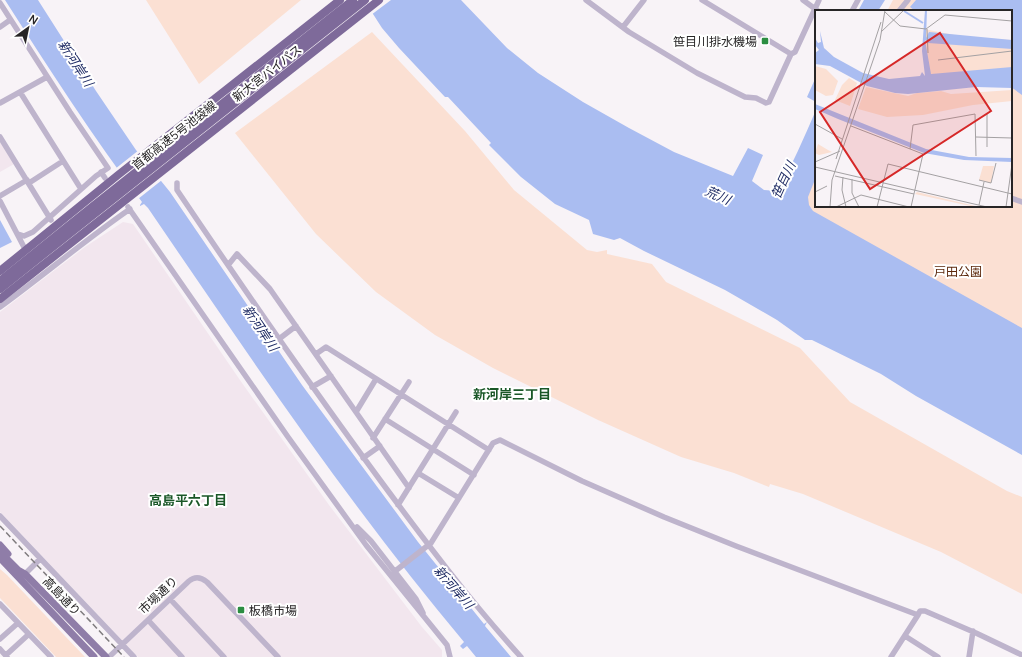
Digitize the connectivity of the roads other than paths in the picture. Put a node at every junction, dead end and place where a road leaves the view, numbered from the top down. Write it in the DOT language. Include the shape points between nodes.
graph roads {
  1 [pos="340,0"];
  2 [pos="354,0"];
  3 [pos="365,0"];
  4 [pos="379,0"];
  5 [pos="586,0"];
  6 [pos="644,0"];
  7 [pos="702,0"];
  8 [pos="803,0"];
  9 [pos="819,0"];
  10 [pos="858,0"];
  11 [pos="908,0"];
  12 [pos="0,4"];
  13 [pos="901,9"];
  14 [pos="816,10"];
  15 [pos="853,10"];
  16 [pos="815,12"];
  17 [pos="10,20"];
  18 [pos="0,27"];
  19 [pos="623,27"];
  20 [pos="791,54"];
  21 [pos="47,77"];
  22 [pos="20,92"];
  23 [pos="0,103"];
  24 [pos="0,138"];
  25 [pos="63,161"];
  26 [pos="101,172"];
  27 [pos="105,178"];
  28 [pos="28,181"];
  29 [pos="176,183"];
  30 [pos="81,189"];
  31 [pos="0,196"];
  32 [pos="1012,198"];
  33 [pos="0,201"];
  34 [pos="1022,202"];
  35 [pos="128,205"];
  36 [pos="50,219"];
  37 [pos="18,234"];
  38 [pos="25,249"];
  39 [pos="229,264"];
  40 [pos="0,270"];
  41 [pos="0,281"];
  42 [pos="0,289"];
  43 [pos="0,299"];
  44 [pos="0,307"];
  45 [pos="296,326"];
  46 [pos="278,339"];
  47 [pos="316,354"];
  48 [pos="331,376"];
  49 [pos="376,379"];
  50 [pos="409,382"];
  51 [pos="312,387"];
  52 [pos="401,394"];
  53 [pos="356,412"];
  54 [pos="456,412"];
  55 [pos="386,419"];
  56 [pos="449,424"];
  57 [pos="374,438"];
  58 [pos="380,446"];
  59 [pos="433,449"];
  60 [pos="489,450"];
  61 [pos="364,458"];
  62 [pos="418,473"];
  63 [pos="474,474"];
  64 [pos="409,488"];
  65 [pos="459,498"];
  66 [pos="398,505"];
  67 [pos="0,516"];
  68 [pos="345,516"];
  69 [pos="0,545"];
  70 [pos="428,546"];
  71 [pos="0,552"];
  72 [pos="0,559"];
  73 [pos="40,559"];
  74 [pos="395,571"];
  75 [pos="25,574"];
  76 [pos="20,579"];
  77 [pos="170,599"];
  78 [pos="0,604"];
  79 [pos="918,615"];
  80 [pos="148,620"];
  81 [pos="18,623"];
  82 [pos="430,626"];
  83 [pos="973,631"];
  84 [pos="29,634"];
  85 [pos="905,636"];
  86 [pos="0,640"];
  87 [pos="122,644"];
  88 [pos="0,649"];
  89 [pos="1022,655"];
  90 [pos="7,656"];
  91 [pos="51,657"];
  92 [pos="94,657"];
  93 [pos="106,657"];
  94 [pos="109,657"];
  95 [pos="134,657"];
  96 [pos="182,657"];
  97 [pos="224,657"];
  98 [pos="278,657"];
  99 [pos="450,657"];
  100 [pos="521,657"];
  101 [pos="891,657"];
  102 [pos="938,657"];
  103 [pos="969,657"];
  1 -- 38 [label="highway, 新大宮バイパス"];
  2 -- 41 [label="highway, 首都高速5号池袋線, bridge"];
  3 -- 42 [label="highway, 首都高速5号池袋線, bridge"];
  4 -- 35 [label="highway, 新大宮バイパス"];
  5 -- 19 [label="street"];
  6 -- 19 [label="street"];
  7 -- 20 [label="street"];
  8 -- 14 [label="street"];
  9 -- 14 [label="street"];
  10 -- 15 [label="street"];
  11 -- 13 [label="street"];
  12 -- 17 [label="street"];
  16 -- 20 [label="street" via="795,52"];
  17 -- 18 [label="street"];
  17 -- 21 [label="street"];
  19 -- 20 [label="street" via="697,73 746,97 766,103 769,102"];
  21 -- 22 [label="street"];
  21 -- 26 [label="street" via="108,168"];
  22 -- 23 [label="street"];
  22 -- 25 [label="street"];
  24 -- 28 [label="street"];
  25 -- 28 [label="street"];
  25 -- 30 [label="street"];
  26 -- 27 [label="street"];
  26 -- 30 [label="street"];
  28 -- 31 [label="street"];
  28 -- 36 [label="street"];
  29 -- 39 [label="street" via="177,190"];
  30 -- 36 [label="street"];
  32 -- 34 [label="street"];
  33 -- 37 [label="street"];
  35 -- 43 [label="highway, 新大宮バイパス"];
  35 -- 44 [label="street"];
  35 -- 68 [label="street"];
  36 -- 37 [label="street" via="31,234"];
  37 -- 38 [label="street"];
  38 -- 40 [label="highway, 新大宮バイパス"];
  39 -- 45 [label="street" via="237,254 270,289"];
  39 -- 46 [label="street"];
  45 -- 46 [label="street"];
  45 -- 47 [label="street"];
  46 -- 51 [label="street"];
  47 -- 48 [label="street"];
  47 -- 49 [label="street" via="326,347"];
  48 -- 51 [label="street"];
  48 -- 53 [label="street"];
  49 -- 52 [label="street"];
  49 -- 53 [label="street"];
  50 -- 52 [label="street"];
  51 -- 61 [label="street"];
  52 -- 55 [label="street"];
  52 -- 56 [label="street"];
  53 -- 57 [label="street"];
  54 -- 56 [label="street"];
  55 -- 57 [label="street"];
  55 -- 59 [label="street"];
  56 -- 59 [label="street"];
  56 -- 60 [label="street"];
  57 -- 58 [label="street"];
  58 -- 61 [label="street"];
  58 -- 64 [label="street"];
  59 -- 62 [label="street"];
  59 -- 63 [label="street"];
  60 -- 63 [label="street"];
  60 -- 79 [label="street" via="495,442 501,441 582,481 664,517"];
  61 -- 66 [label="street"];
  62 -- 64 [label="street"];
  62 -- 65 [label="street"];
  63 -- 65 [label="street"];
  64 -- 66 [label="street"];
  65 -- 70 [label="street"];
  66 -- 70 [label="street"];
  67 -- 73 [label="street"];
  68 -- 74 [label="street" via="371,541"];
  68 -- 82 [label="street"];
  69 -- 75 [label="main road"];
  70 -- 74 [label="street"];
  70 -- 100 [label="street"];
  71 -- 75 [label="main road, 高島通り"];
  72 -- 76 [label="main road, 高島通り"];
  73 -- 75 [label="street"];
  73 -- 87 [label="street"];
  74 -- 82 [label="street" via="416,599"];
  75 -- 76 [label="street"];
  75 -- 93 [label="main road, 高島通り"];
  76 -- 92 [label="main road, 高島通り"];
  77 -- 80 [label="street, 市場通り"];
  77 -- 97 [label="street"];
  77 -- 98 [label="street, 市場通り" via="192,579 197,577 205,580"];
  78 -- 81 [label="street"];
  79 -- 83 [label="street" via="924,610"];
  79 -- 85 [label="street"];
  80 -- 87 [label="street, 市場通り"];
  80 -- 96 [label="street"];
  81 -- 84 [label="street"];
  81 -- 86 [label="street"];
  82 -- 99 [label="street" via="447,646"];
  83 -- 89 [label="street"];
  83 -- 103 [label="street"];
  84 -- 90 [label="street"];
  84 -- 91 [label="street"];
  85 -- 101 [label="street"];
  85 -- 102 [label="street"];
  87 -- 94 [label="street, 市場通り"];
  87 -- 95 [label="street"];
  88 -- 90 [label="street"];
}
